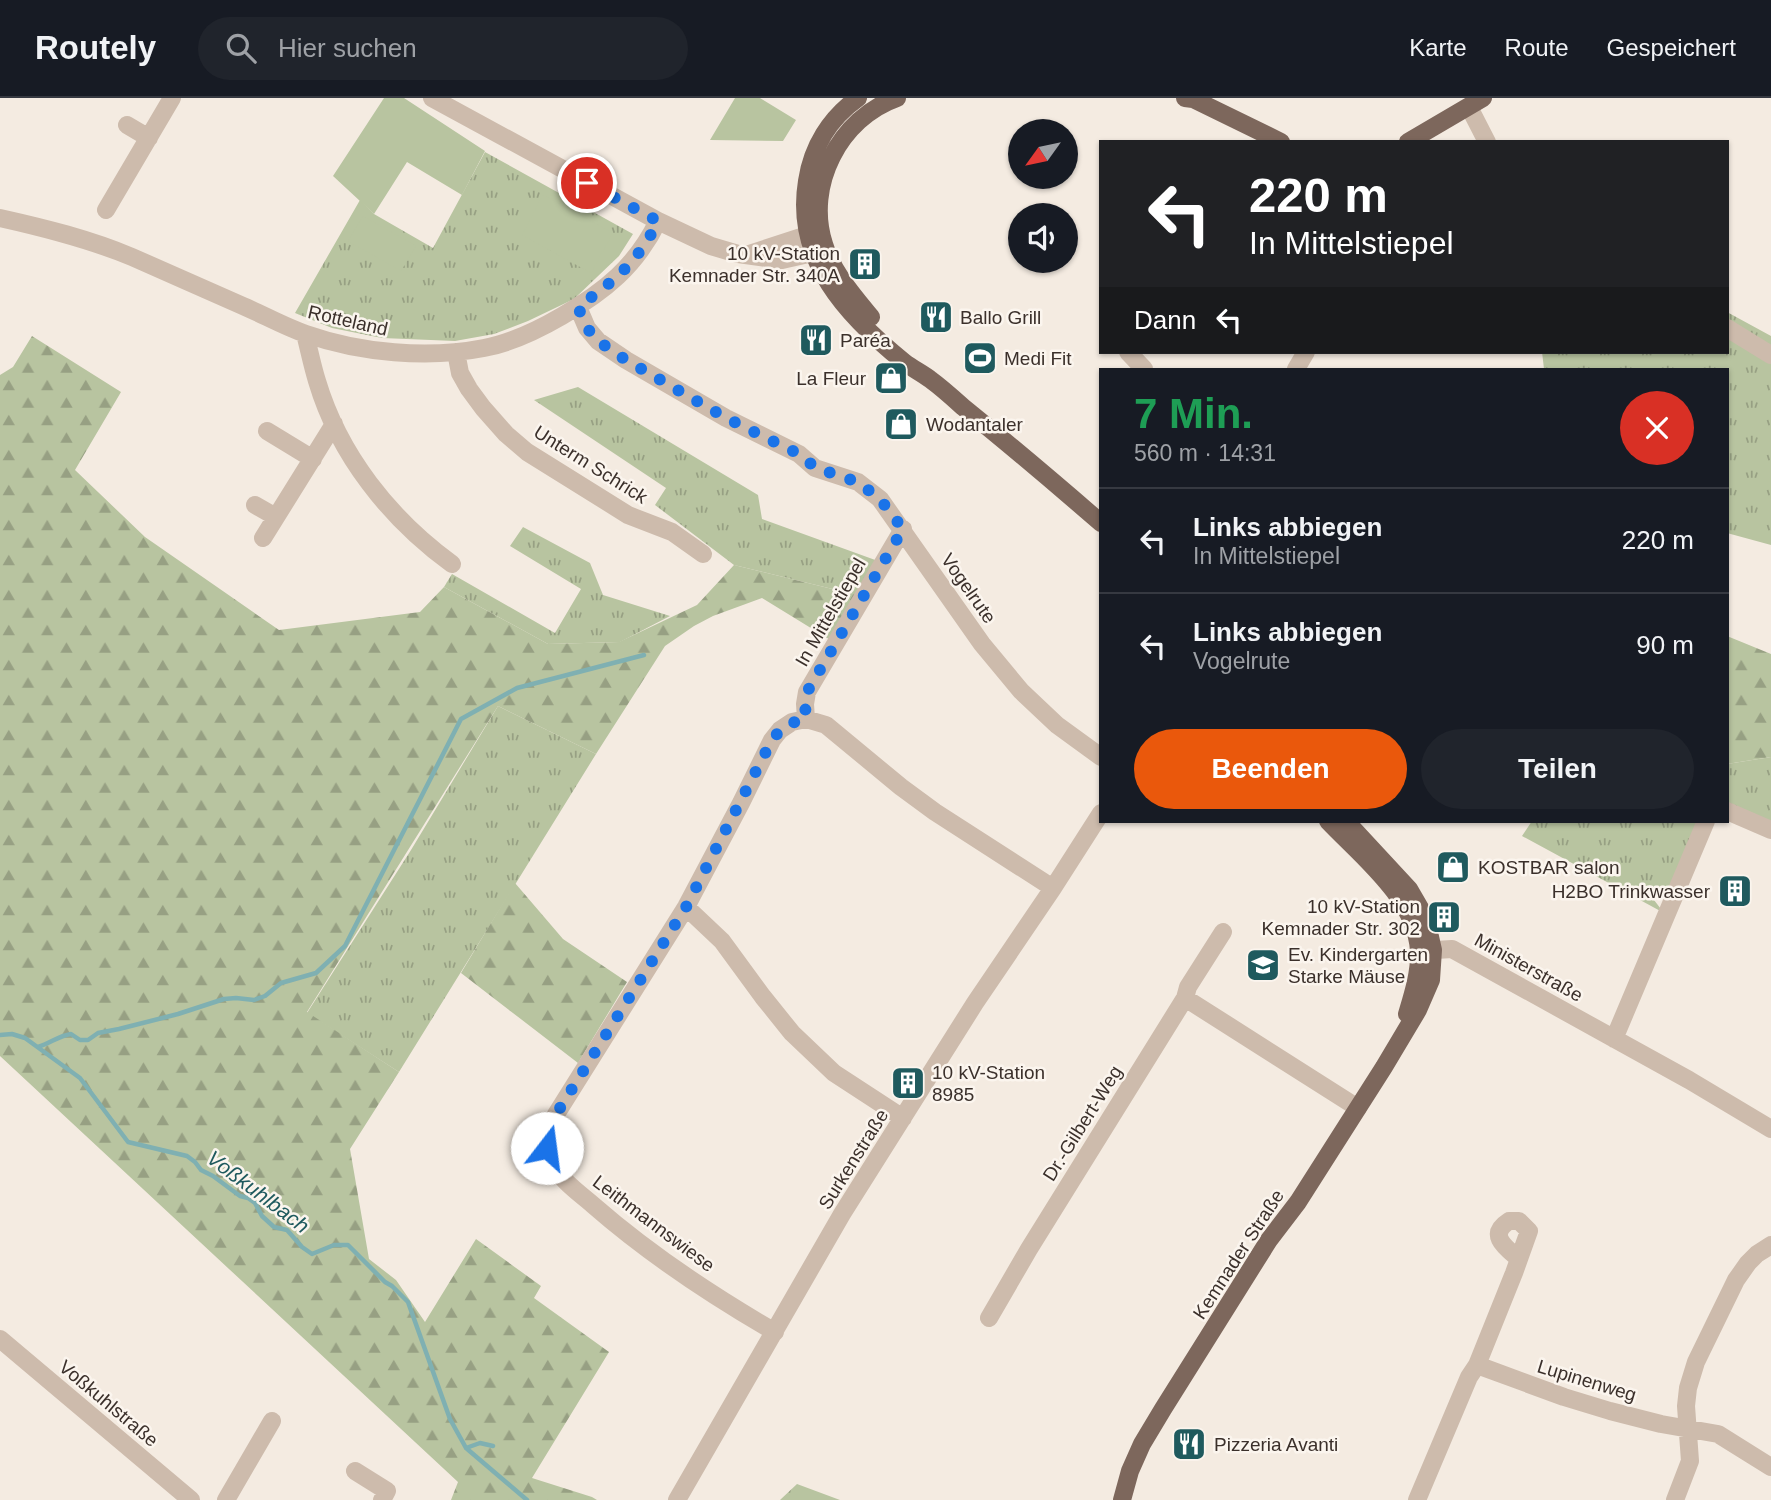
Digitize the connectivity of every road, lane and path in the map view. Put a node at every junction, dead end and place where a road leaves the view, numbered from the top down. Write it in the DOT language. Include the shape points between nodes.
graph roads {
  1 [pos="172,98"];
  2 [pos="432,98"];
  3 [pos="858,98"];
  4 [pos="897,98"];
  5 [pos="1185,98"];
  6 [pos="1476,103"];
  7 [pos="127,125"];
  8 [pos="149,138"];
  9 [pos="1277,140"];
  10 [pos="1411,140"];
  11 [pos="1486,140"];
  12 [pos="817,169"];
  13 [pos="106,210"];
  14 [pos="0,218"];
  15 [pos="658,221"];
  16 [pos="814,243"];
  17 [pos="578,307"];
  18 [pos="1729,329"];
  19 [pos="305,334"];
  20 [pos="456,352"];
  21 [pos="1130,354"];
  22 [pos="1771,355"];
  23 [pos="1143,368"];
  24 [pos="334,424"];
  25 [pos="267,431"];
  26 [pos="313,458"];
  27 [pos="255,505"];
  28 [pos="276,517"];
  29 [pos="1099,521"];
  30 [pos="903,529"];
  31 [pos="263,538"];
  32 [pos="703,554"];
  33 [pos="452,564"];
  34 [pos="806,719"];
  35 [pos="1099,756"];
  36 [pos="1729,812"];
  37 [pos="1099,816"];
  38 [pos="1330,823"];
  39 [pos="1348,823"];
  40 [pos="1705,823"];
  41 [pos="1771,831"];
  42 [pos="1053,888"];
  43 [pos="686,907"];
  44 [pos="1223,932"];
  45 [pos="1426,951"];
  46 [pos="1185,998"];
  47 [pos="1614,1039"];
  48 [pos="1358,1108"];
  49 [pos="903,1118"];
  50 [pos="1771,1129"];
  51 [pos="1771,1245"];
  52 [pos="1519,1259"];
  53 [pos="989,1318"];
  54 [pos="775,1332"];
  55 [pos="0,1339"];
  56 [pos="1476,1365"];
  57 [pos="272,1421"];
  58 [pos="1688,1429"];
  59 [pos="1771,1467"];
  60 [pos="355,1471"];
  61 [pos="191,1500"];
  62 [pos="226,1500"];
  63 [pos="382,1500"];
  64 [pos="677,1500"];
  65 [pos="1122,1500"];
  66 [pos="1417,1500"];
  67 [pos="1675,1500"];
  1 -- 8 [label="street"];
  2 -- 15 [label="street"];
  3 -- 12 [label="main road" via="833,120 819,141"];
  4 -- 12 [label="main road" via="859,120"];
  5 -- 9 [label="main road"];
  6 -- 10 [label="main road"];
  6 -- 11 [label="street"];
  7 -- 8 [label="street"];
  8 -- 13 [label="street"];
  12 -- 16 [label="main road" via="820,209"];
  14 -- 19 [label="street, Rotteland" via="119,252"];
  15 -- 16 [label="street" via="711,246 746,256"];
  15 -- 17 [label="street, Rotteland" via="634,261"];
  16 -- 29 [label="main road" via="858,301 931,380"];
  17 -- 20 [label="street, Rotteland" via="520,337"];
  17 -- 30 [label="street, Vogelrute" via="598,341 726,418 799,454 816,468 858,482 880,499"];
  18 -- 22 [label="street"];
  19 -- 20 [label="street, Rotteland" via="386,352"];
  19 -- 24 [label="street"];
  20 -- 32 [label="street, Unterm Schrick" via="469,389 527,452 628,515 672,532"];
  21 -- 23 [label="street"];
  24 -- 26 [label="street"];
  24 -- 33 [label="street" via="373,489 430,548"];
  25 -- 26 [label="street"];
  26 -- 28 [label="street"];
  27 -- 28 [label="street"];
  28 -- 31 [label="street"];
  30 -- 34 [label="street, In Mittelstiepel" via="807,692"];
  30 -- 35 [label="street, Vogelrute" via="982,644 1021,691"];
  34 -- 42 [label="street" via="826,725 935,812"];
  34 -- 43 [label="street, Leithmannswiese" via="792,722 772,740"];
  36 -- 41 [label="street"];
  37 -- 42 [label="street, Surkenstraße"];
  38 -- 45 [label="main road, Kemnader Straße" via="1398,895"];
  39 -- 45 [label="main road, Kemnader Straße" via="1409,889 1424,918"];
  40 -- 47 [label="street"];
  42 -- 49 [label="street, Surkenstraße"];
  43 -- 49 [label="street" via="722,941 792,1033 834,1073"];
  43 -- 54 [label="street, Leithmannswiese" via="555,1116 547,1148 565,1181 621,1229 689,1279"];
  44 -- 46 [label="street, Dr.-Gilbert-Weg"];
  45 -- 47 [label="street, Ministerstraße" via="1452,949"];
  45 -- 48 [label="main road, Kemnader Straße" via="1428,988"];
  46 -- 48 [label="street"];
  46 -- 53 [label="street, Dr.-Gilbert-Weg" via="1029,1249 1011,1268"];
  47 -- 50 [label="street, Ministerstraße"];
  48 -- 65 [label="main road, Kemnader Straße" via="1163,1409 1142,1444"];
  49 -- 54 [label="street, Surkenstraße"];
  51 -- 58 [label="street" via="1748,1263 1737,1280 1696,1362 1688,1388"];
  52 -- 56 [label="street"];
  54 -- 64 [label="street, Surkenstraße"];
  55 -- 61 [label="street, Voßkuhlstraße"];
  56 -- 58 [label="street, Lupinenweg" via="1610,1411"];
  56 -- 66 [label="street"];
  57 -- 62 [label="street"];
  58 -- 59 [label="street, Lupinenweg" via="1717,1434"];
  58 -- 67 [label="street" via="1690,1461"];
  60 -- 63 [label="street" via="387,1491"];
}
